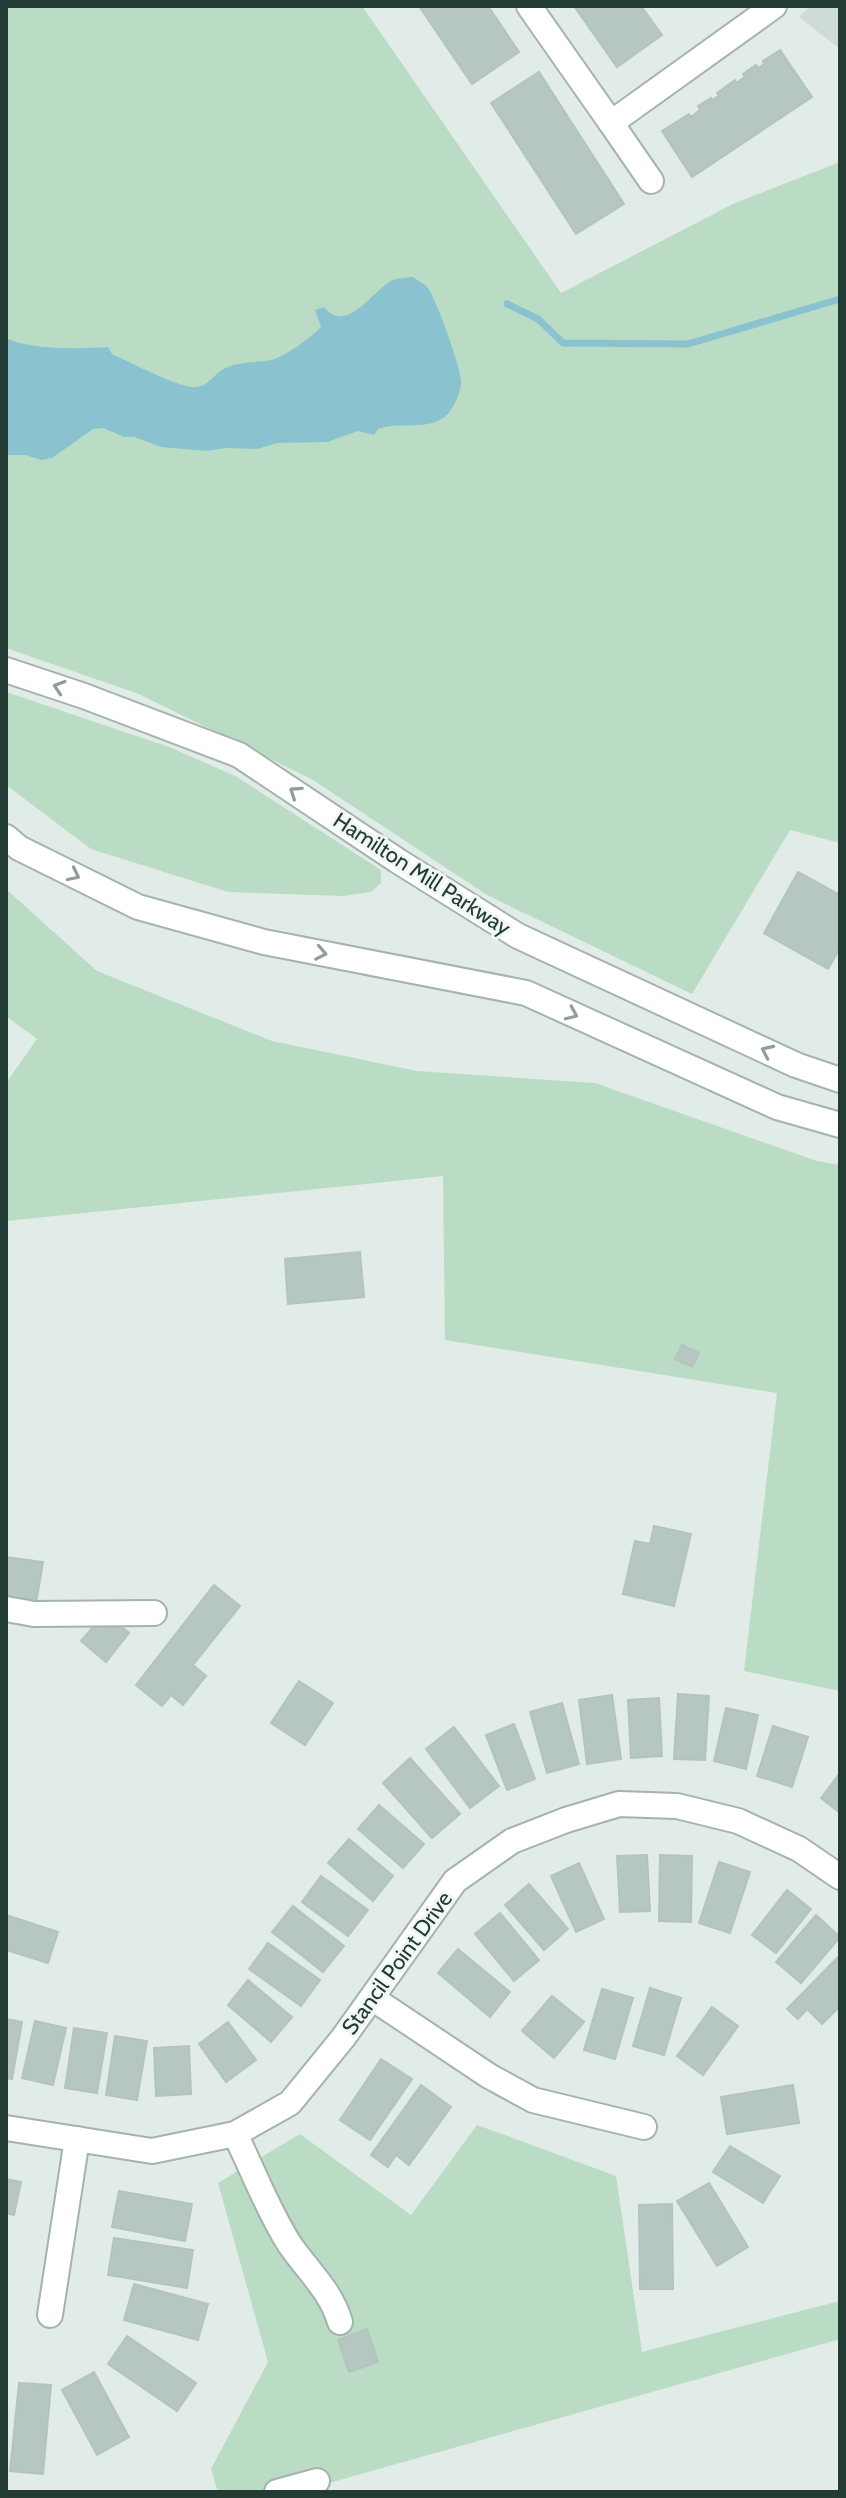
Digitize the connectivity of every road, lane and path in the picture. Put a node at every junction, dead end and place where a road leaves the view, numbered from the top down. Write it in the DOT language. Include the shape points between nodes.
graph roads {
  1 [pos="529,6"];
  2 [pos="774,6"];
  3 [pos="611,123"];
  4 [pos="651,181"];
  5 [pos="6,670"];
  6 [pos="6,837"];
  7 [pos="840,1080"];
  8 [pos="840,1125"];
  9 [pos="6,1609"];
  10 [pos="154,1613"];
  11 [pos="840,1877"];
  12 [pos="372,1998"];
  13 [pos="644,2127"];
  14 [pos="6,2128"];
  15 [pos="235,2134"];
  16 [pos="77,2139"];
  17 [pos="50,2315"];
  18 [pos="340,2322"];
  19 [pos="317,2481"];
  20 [pos="277,2492"];
  1 -- 3 [label="street"];
  2 -- 3 [label="street"];
  3 -- 4 [label="street"];
  7 -- 5 [label="street, Hamilton Mill Parkway, one-way" via="796,1065 518,936 239,755"];
  6 -- 8 [label="street, one-way" via="138,907 264,942 526,993 777,1107"];
  9 -- 10 [label="street" via="34,1614"];
  11 -- 12 [label="street, Stancil Point Drive" via="799,1849 738,1821 677,1806 619,1804 512,1841 455,1881"];
  12 -- 13 [label="street" via="533,2100"];
  12 -- 15 [label="street, Stancil Point Drive" via="290,2103"];
  14 -- 16 [label="street, Stancil Point Drive"];
  15 -- 16 [label="street, Stancil Point Drive" via="152,2151"];
  15 -- 18 [label="street" via="277,2222 336,2306"];
  16 -- 17 [label="street"];
  19 -- 20 [label="street"];
}
